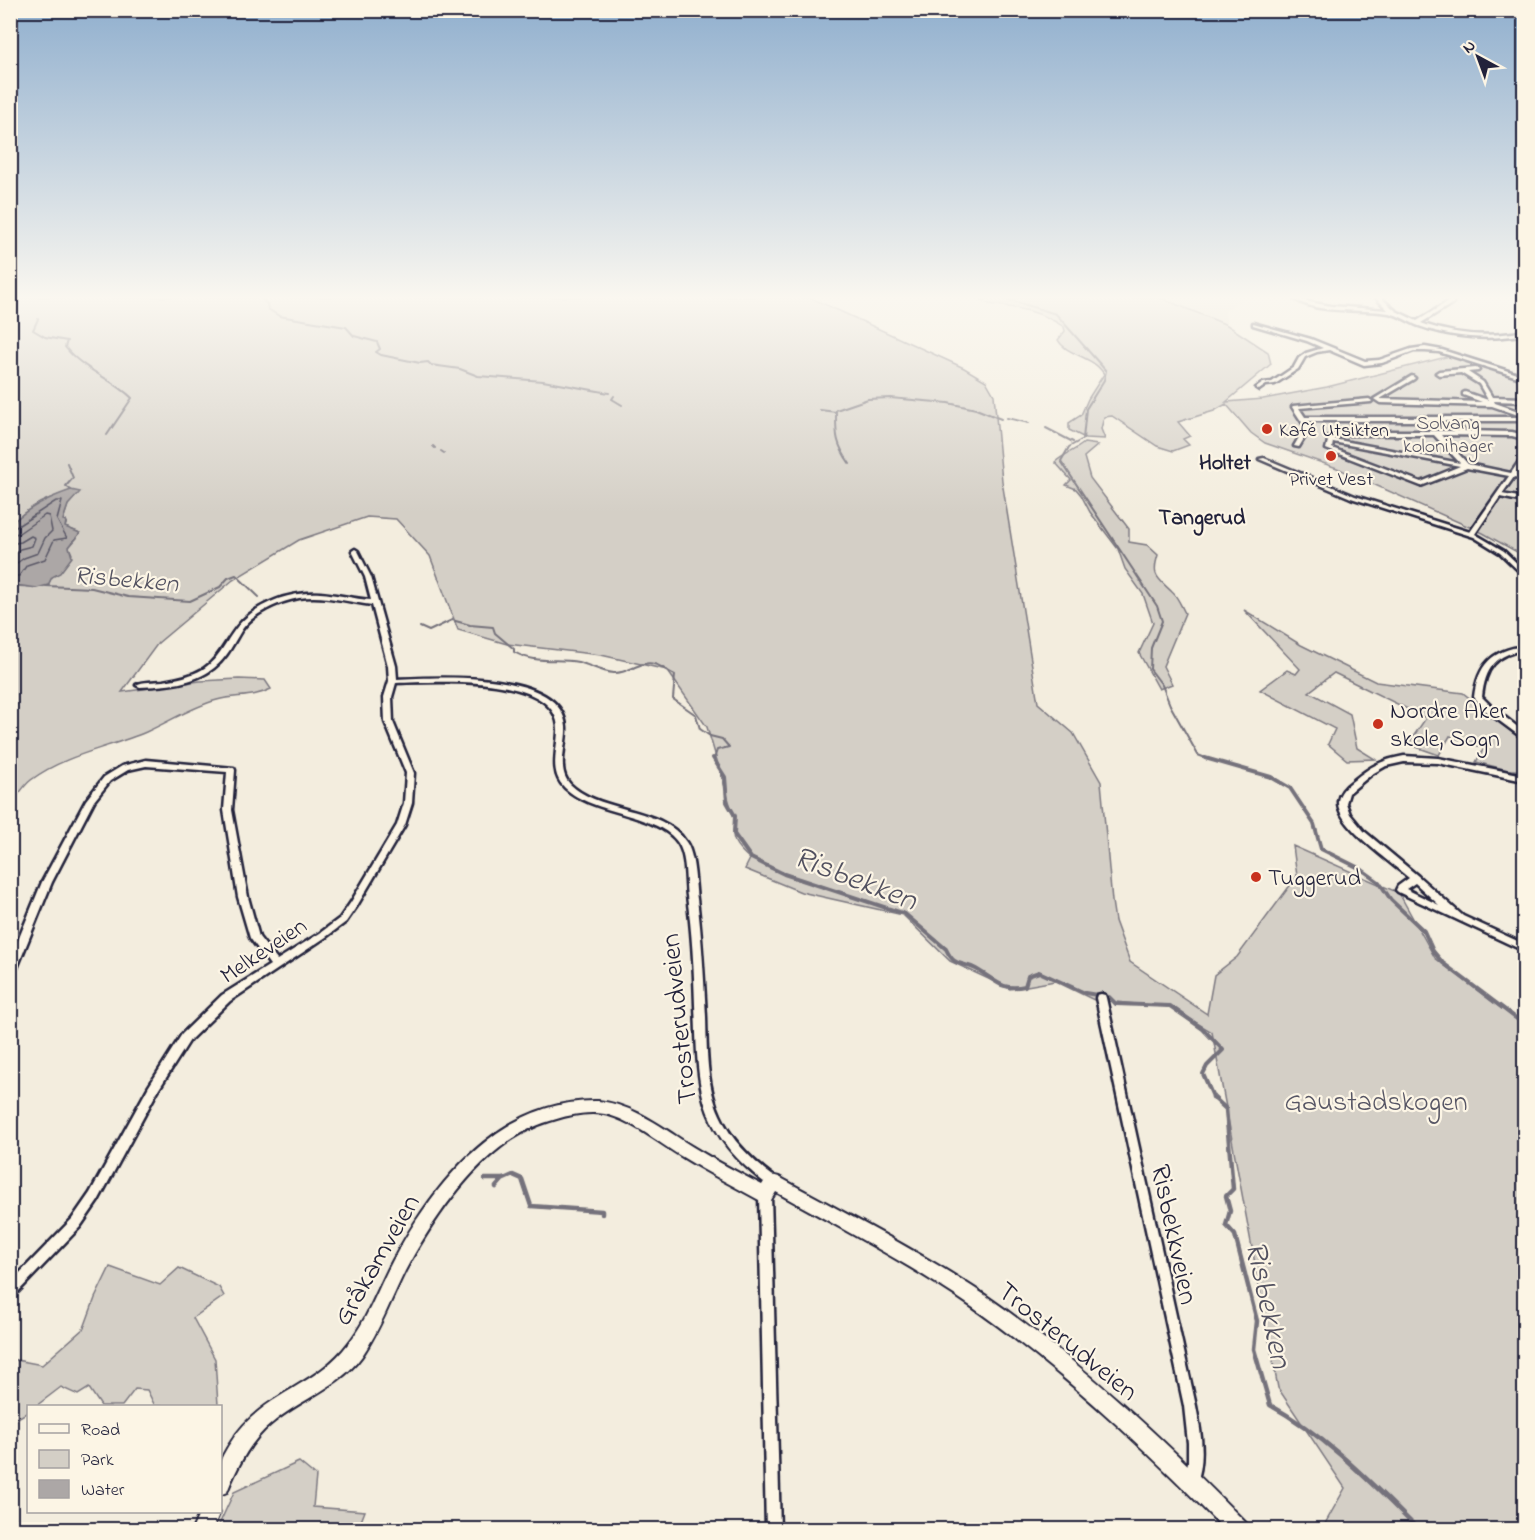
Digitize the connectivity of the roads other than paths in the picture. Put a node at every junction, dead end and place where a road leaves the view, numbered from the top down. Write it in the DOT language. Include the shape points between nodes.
graph roads {
  1 [pos="1294,369"];
  2 [pos="1496,369"];
  3 [pos="1476,370"];
  4 [pos="1462,371"];
  5 [pos="1439,373"];
  6 [pos="1412,378"];
  7 [pos="1524,378"];
  8 [pos="1259,388"];
  9 [pos="1465,394"];
  10 [pos="1524,399"];
  11 [pos="1378,400"];
  12 [pos="1492,402"];
  13 [pos="1524,417"];
  14 [pos="1304,419"];
  15 [pos="1454,419"];
  16 [pos="1460,433"];
  17 [pos="1436,434"];
  18 [pos="1524,437"];
  19 [pos="1331,440"];
  20 [pos="1297,446"];
  21 [pos="1524,458"];
  22 [pos="1262,459"];
  23 [pos="1466,466"];
  24 [pos="1513,475"];
  25 [pos="1524,477"];
  26 [pos="1498,495"];
  27 [pos="1524,500"];
  28 [pos="1471,535"];
  29 [pos="355,551"];
  30 [pos="1524,573"];
  31 [pos="376,603"];
  32 [pos="1524,648"];
  33 [pos="393,681"];
  34 [pos="140,684"];
  35 [pos="1524,735"];
  36 [pos="1524,778"];
  37 [pos="1415,878"];
  38 [pos="1459,916"];
  39 [pos="1524,948"];
  40 [pos="275,965"];
  41 [pos="10,974"];
  42 [pos="1101,998"];
  43 [pos="769,1189"];
  44 [pos="10,1292"];
  45 [pos="1191,1480"];
  46 [pos="222,1481"];
  47 [pos="210,1513"];
  48 [pos="202,1530"];
  49 [pos="773,1530"];
  50 [pos="1239,1530"];
  1 -- 8 [label="street"];
  2 -- 7 [label="street"];
  3 -- 4 [label="street"];
  4 -- 5 [label="street"];
  4 -- 12 [label="street" via="1481,383"];
  6 -- 11 [label="street"];
  9 -- 12 [label="street"];
  10 -- 12 [label="street"];
  11 -- 12 [label="street"];
  11 -- 14 [label="street" via="1295,408"];
  12 -- 13 [label="street"];
  13 -- 15 [label="street"];
  14 -- 15 [label="street"];
  14 -- 20 [label="street" via="1308,427"];
  15 -- 16 [label="street"];
  16 -- 17 [label="street"];
  16 -- 18 [label="street"];
  17 -- 19 [label="street" via="1341,433"];
  17 -- 23 [label="street"];
  19 -- 23 [label="street"];
  19 -- 23 [label="street" via="1329,448 1421,484"];
  21 -- 24 [label="street"];
  22 -- 28 [label="street" via="1353,497"];
  23 -- 24 [label="street"];
  24 -- 25 [label="street"];
  24 -- 26 [label="street"];
  26 -- 27 [label="street"];
  26 -- 28 [label="street"];
  28 -- 30 [label="street" via="1502,552"];
  29 -- 31 [label="street, Melkeveien"];
  31 -- 33 [label="street, Melkeveien"];
  31 -- 34 [label="street" via="326,594 278,602 247,621 210,669 172,682"];
  32 -- 35 [label="street" via="1509,649 1495,656 1479,684 1478,697"];
  33 -- 40 [label="street, Melkeveien" via="388,697 389,722 410,774 408,803 401,825 343,920"];
  33 -- 43 [label="street, Trosterudveien" via="484,681 537,694 554,706 561,718 558,766 572,791 667,827 684,843 696,928 703,1063 709,1101 728,1139"];
  36 -- 37 [label="street" via="1408,760 1380,766 1351,786 1342,800 1347,817"];
  37 -- 38 [label="street"];
  37 -- 38 [label="street" via="1401,890"];
  38 -- 39 [label="street"];
  40 -- 41 [label="street" via="255,938 243,897 228,810 231,770 146,763 125,768 107,779 90,800 46,882"];
  40 -- 44 [label="street, Melkeveien" via="226,999 186,1037 94,1197 76,1222"];
  42 -- 45 [label="street, Risbekkveien" via="1190,1406 1196,1447"];
  43 -- 45 [label="street, Trosterudveien" via="896,1249 978,1300 1104,1400"];
  43 -- 46 [label="street, Gråkamveien" via="607,1108 552,1112 522,1124 478,1158 432,1211 348,1359 332,1374 256,1424"];
  43 -- 49 [label="street"];
  45 -- 50 [label="street, Trosterudveien"];
  47 -- 48 [label="street"];
}
